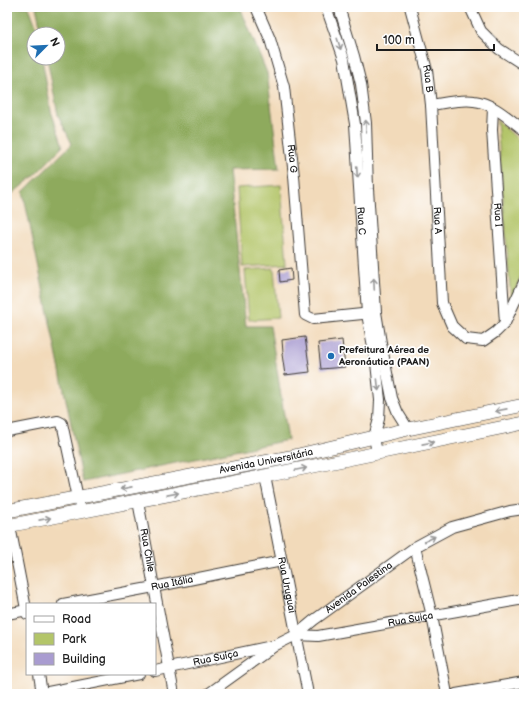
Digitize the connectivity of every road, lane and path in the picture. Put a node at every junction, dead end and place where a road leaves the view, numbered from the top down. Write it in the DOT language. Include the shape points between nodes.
graph roads {
  1 [pos="256,7"];
  2 [pos="326,7"];
  3 [pos="339,7"];
  4 [pos="410,7"];
  5 [pos="470,7"];
  6 [pos="354,56"];
  7 [pos="344,59"];
  8 [pos="524,65"];
  9 [pos="431,105"];
  10 [pos="493,108"];
  11 [pos="524,130"];
  12 [pos="363,189"];
  13 [pos="524,282"];
  14 [pos="371,313"];
  15 [pos="505,323"];
  16 [pos="380,363"];
  17 [pos="392,398"];
  18 [pos="380,400"];
  19 [pos="524,405"];
  20 [pos="479,414"];
  21 [pos="524,423"];
  22 [pos="408,429"];
  23 [pos="7,431"];
  24 [pos="482,432"];
  25 [pos="374,437"];
  26 [pos="348,444"];
  27 [pos="377,453"];
  28 [pos="351,459"];
  29 [pos="265,476"];
  30 [pos="79,497"];
  31 [pos="138,501"];
  32 [pos="524,509"];
  33 [pos="7,511"];
  34 [pos="81,512"];
  35 [pos="8,526"];
  36 [pos="415,546"];
  37 [pos="282,561"];
  38 [pos="154,587"];
  39 [pos="524,599"];
  40 [pos="68,603"];
  41 [pos="26,607"];
  42 [pos="26,612"];
  43 [pos="7,614"];
  44 [pos="432,616"];
  45 [pos="296,635"];
  46 [pos="276,645"];
  47 [pos="168,668"];
  48 [pos="156,671"];
  49 [pos="39,675"];
  50 [pos="134,675"];
  51 [pos="524,682"];
  52 [pos="41,694"];
  53 [pos="174,694"];
  54 [pos="208,694"];
  55 [pos="308,694"];
  56 [pos="447,694"];
  57 [pos="456,694"];
  1 -- 14 [label="street, Rua G" via="270,39 284,87 305,315 313,319"];
  2 -- 7 [label="street, Rua C, one-way"];
  3 -- 6 [label="street, Rua C"];
  4 -- 9 [label="street, Rua B" via="426,70"];
  5 -- 8 [label="street" via="481,31 499,49"];
  6 -- 7 [label="street"];
  12 -- 6 [label="street, Rua C, one-way" via="366,123"];
  7 -- 12 [label="street, Rua C, one-way"];
  9 -- 10 [label="street" via="473,100"];
  9 -- 15 [label="street, Rua A" via="442,303 452,326 466,339 483,341"];
  10 -- 11 [label="street"];
  10 -- 15 [label="street, Rua I" via="492,130"];
  12 -- 14 [label="street, Rua C"];
  13 -- 15 [label="street, Rua A"];
  14 -- 16 [label="street, Rua C"];
  16 -- 17 [label="street, Rua C"];
  16 -- 18 [label="street, Rua C, one-way"];
  17 -- 18 [label="street"];
  17 -- 22 [label="street, Rua C"];
  18 -- 25 [label="street, Rua C" via="379,419"];
  19 -- 20 [label="main road, Avenida Universitária, one-way"];
  20 -- 22 [label="main road, Avenida Universitária"];
  20 -- 24 [label="main road" via="477,423"];
  21 -- 24 [label="main road, Avenida Universitária"];
  22 -- 25 [label="main road, Avenida Universitária"];
  23 -- 30 [label="street" via="58,420 62,423"];
  27 -- 24 [label="main road, Avenida Universitária, one-way"];
  25 -- 26 [label="main road, Avenida Universitária"];
  25 -- 27 [label="street"];
  26 -- 28 [label="main road"];
  26 -- 30 [label="main road, Avenida Universitária, one-way"];
  27 -- 28 [label="main road, Avenida Universitária"];
  29 -- 28 [label="main road, Avenida Universitária, one-way"];
  31 -- 29 [label="main road, Avenida Universitária, one-way"];
  29 -- 37 [label="street, Rua Uruguai"];
  30 -- 33 [label="main road, Avenida Universitária"];
  30 -- 34 [label="street"];
  31 -- 34 [label="main road, Avenida Universitária"];
  31 -- 38 [label="street, Rua Chile"];
  36 -- 32 [label="street, Avenida Palestina, one-way" via="452,528"];
  35 -- 34 [label="main road, Avenida Universitária, one-way"];
  35 -- 41 [label="street"];
  36 -- 44 [label="street"];
  36 -- 45 [label="street, Avenida Palestina"];
  37 -- 38 [label="street, Rua Itália"];
  37 -- 45 [label="street, Rua Uruguai"];
  38 -- 40 [label="street, Rua Itália"];
  38 -- 47 [label="street, Rua Chile"];
  39 -- 44 [label="street, Rua Suiça"];
  42 -- 43 [label="street"];
  44 -- 45 [label="street, Rua Suiça" via="318,636"];
  44 -- 56 [label="street"];
  45 -- 46 [label="street, Avenida Palestina"];
  45 -- 55 [label="street, Rua Uruguai"];
  46 -- 47 [label="street, Rua Suíça"];
  46 -- 54 [label="street, Avenida Palestina"];
  47 -- 48 [label="street, Rua Suíça"];
  47 -- 53 [label="street, Rua Chile"];
  49 -- 52 [label="street"];
  50 -- 52 [label="street"];
  51 -- 57 [label="street"];
}
